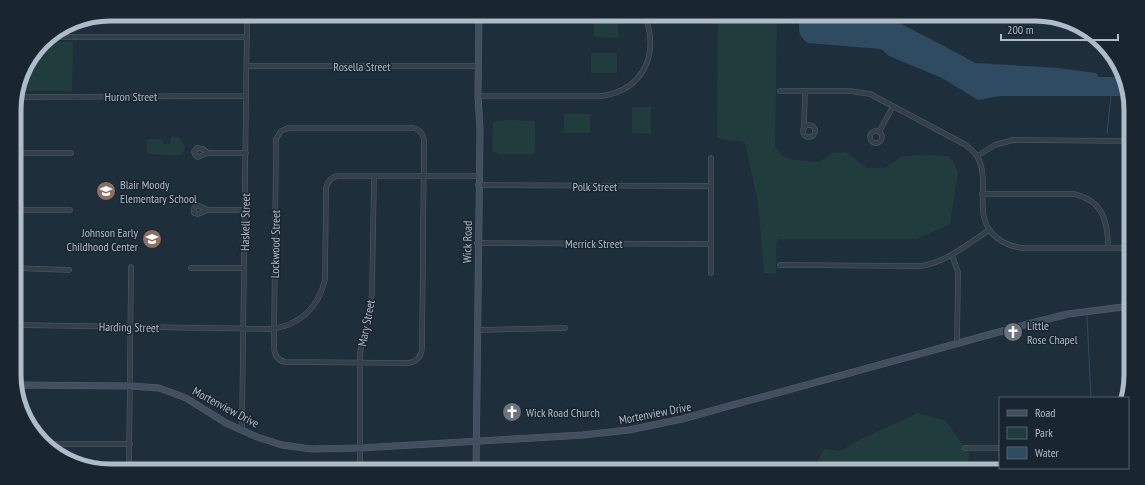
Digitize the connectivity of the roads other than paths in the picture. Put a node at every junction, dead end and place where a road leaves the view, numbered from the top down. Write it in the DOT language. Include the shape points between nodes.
graph roads {
  1 [pos="247,21"];
  2 [pos="479,21"];
  3 [pos="648,21"];
  4 [pos="59,37"];
  5 [pos="247,37"];
  6 [pos="246,66"];
  7 [pos="478,66"];
  8 [pos="780,91"];
  9 [pos="805,91"];
  10 [pos="22,96"];
  11 [pos="246,96"];
  12 [pos="478,96"];
  13 [pos="893,106"];
  14 [pos="804,128"];
  15 [pos="879,132"];
  16 [pos="1124,141"];
  17 [pos="21,153"];
  18 [pos="71,153"];
  19 [pos="208,153"];
  20 [pos="246,153"];
  21 [pos="977,156"];
  22 [pos="711,158"];
  23 [pos="374,176"];
  24 [pos="424,176"];
  25 [pos="478,176"];
  26 [pos="478,185"];
  27 [pos="711,186"];
  28 [pos="982,194"];
  29 [pos="21,210"];
  30 [pos="70,210"];
  31 [pos="208,210"];
  32 [pos="245,210"];
  33 [pos="989,230"];
  34 [pos="477,243"];
  35 [pos="710,244"];
  36 [pos="1108,248"];
  37 [pos="1124,248"];
  38 [pos="952,254"];
  39 [pos="780,265"];
  40 [pos="132,267"];
  41 [pos="21,268"];
  42 [pos="191,268"];
  43 [pos="244,268"];
  44 [pos="69,270"];
  45 [pos="711,273"];
  46 [pos="1124,307"];
  47 [pos="21,326"];
  48 [pos="131,326"];
  49 [pos="244,328"];
  50 [pos="274,328"];
  51 [pos="565,328"];
  52 [pos="476,330"];
  53 [pos="957,344"];
  54 [pos="360,362"];
  55 [pos="22,385"];
  56 [pos="131,386"];
  57 [pos="242,430"];
  58 [pos="476,442"];
  59 [pos="54,444"];
  60 [pos="130,444"];
  61 [pos="360,448"];
  62 [pos="966,448"];
  63 [pos="999,448"];
  64 [pos="129,464"];
  65 [pos="360,464"];
  66 [pos="476,464"];
  1 -- 5 [label="street, Haskell Street"];
  2 -- 7 [label="street, Wick Road"];
  3 -- 12 [label="street" via="651,40 649,58 633,83 615,94"];
  4 -- 5 [label="street"];
  5 -- 6 [label="street, Haskell Street"];
  6 -- 7 [label="street, Rosella Street"];
  6 -- 11 [label="street, Haskell Street"];
  7 -- 12 [label="street, Wick Road"];
  8 -- 9 [label="street"];
  9 -- 13 [label="street" via="860,92 870,94"];
  9 -- 14 [label="street"];
  10 -- 11 [label="street, Huron Street"];
  11 -- 20 [label="street, Haskell Street"];
  12 -- 25 [label="street, Wick Road"];
  13 -- 15 [label="street"];
  13 -- 21 [label="street" via="966,145"];
  16 -- 21 [label="street" via="1013,140 995,145"];
  17 -- 18 [label="street"];
  19 -- 20 [label="street"];
  20 -- 32 [label="street, Haskell Street"];
  21 -- 28 [label="street" via="982,172"];
  22 -- 27 [label="street"];
  23 -- 24 [label="street"];
  23 -- 50 [label="street, Harding Street" via="337,176 329,180 326,188 324,279 321,292 303,317 289,325"];
  23 -- 54 [label="street, Mary Street" via="372,294 361,343"];
  24 -- 25 [label="street"];
  24 -- 50 [label="street, Lockwood Street" via="424,140 422,134 414,128 288,128 281,131 276,139"];
  24 -- 54 [label="street" via="422,349 419,358 411,363"];
  25 -- 26 [label="street, Wick Road"];
  26 -- 27 [label="street, Polk Street"];
  26 -- 34 [label="street, Wick Road"];
  27 -- 35 [label="street"];
  28 -- 33 [label="street" via="984,217"];
  28 -- 36 [label="street" via="1082,196 1098,207 1104,216 1108,228"];
  29 -- 30 [label="street"];
  31 -- 32 [label="street"];
  32 -- 43 [label="street, Haskell Street"];
  33 -- 36 [label="street" via="1002,242 1016,247"];
  33 -- 38 [label="street"];
  34 -- 35 [label="street, Merrick Street"];
  34 -- 52 [label="street, Wick Road"];
  35 -- 45 [label="street"];
  36 -- 37 [label="street"];
  38 -- 39 [label="street" via="940,261 922,266"];
  38 -- 53 [label="street" via="958,272"];
  40 -- 48 [label="street"];
  41 -- 44 [label="street"];
  42 -- 43 [label="street"];
  43 -- 49 [label="street, Haskell Street"];
  46 -- 53 [label="street, Mortenview Drive" via="1056,317"];
  47 -- 48 [label="street, Harding Street"];
  48 -- 49 [label="street, Harding Street"];
  48 -- 56 [label="street"];
  49 -- 50 [label="street, Harding Street"];
  49 -- 57 [label="street, Haskell Street"];
  50 -- 54 [label="street, Lockwood Street" via="274,352 278,358 286,362"];
  51 -- 52 [label="street"];
  52 -- 58 [label="street, Wick Road"];
  53 -- 58 [label="street, Mortenview Drive" via="654,425 583,435"];
  54 -- 61 [label="street, Mary Street"];
  55 -- 56 [label="street, Mortenview Drive"];
  56 -- 57 [label="street, Mortenview Drive" via="159,388 171,392"];
  56 -- 60 [label="street"];
  57 -- 61 [label="street, Mortenview Drive" via="272,442 300,448"];
  58 -- 61 [label="street, Mortenview Drive"];
  58 -- 66 [label="street, Wick Road"];
  59 -- 60 [label="street"];
  60 -- 64 [label="street"];
  61 -- 65 [label="street, Mary Street"];
  62 -- 63 [label="street"];
}
